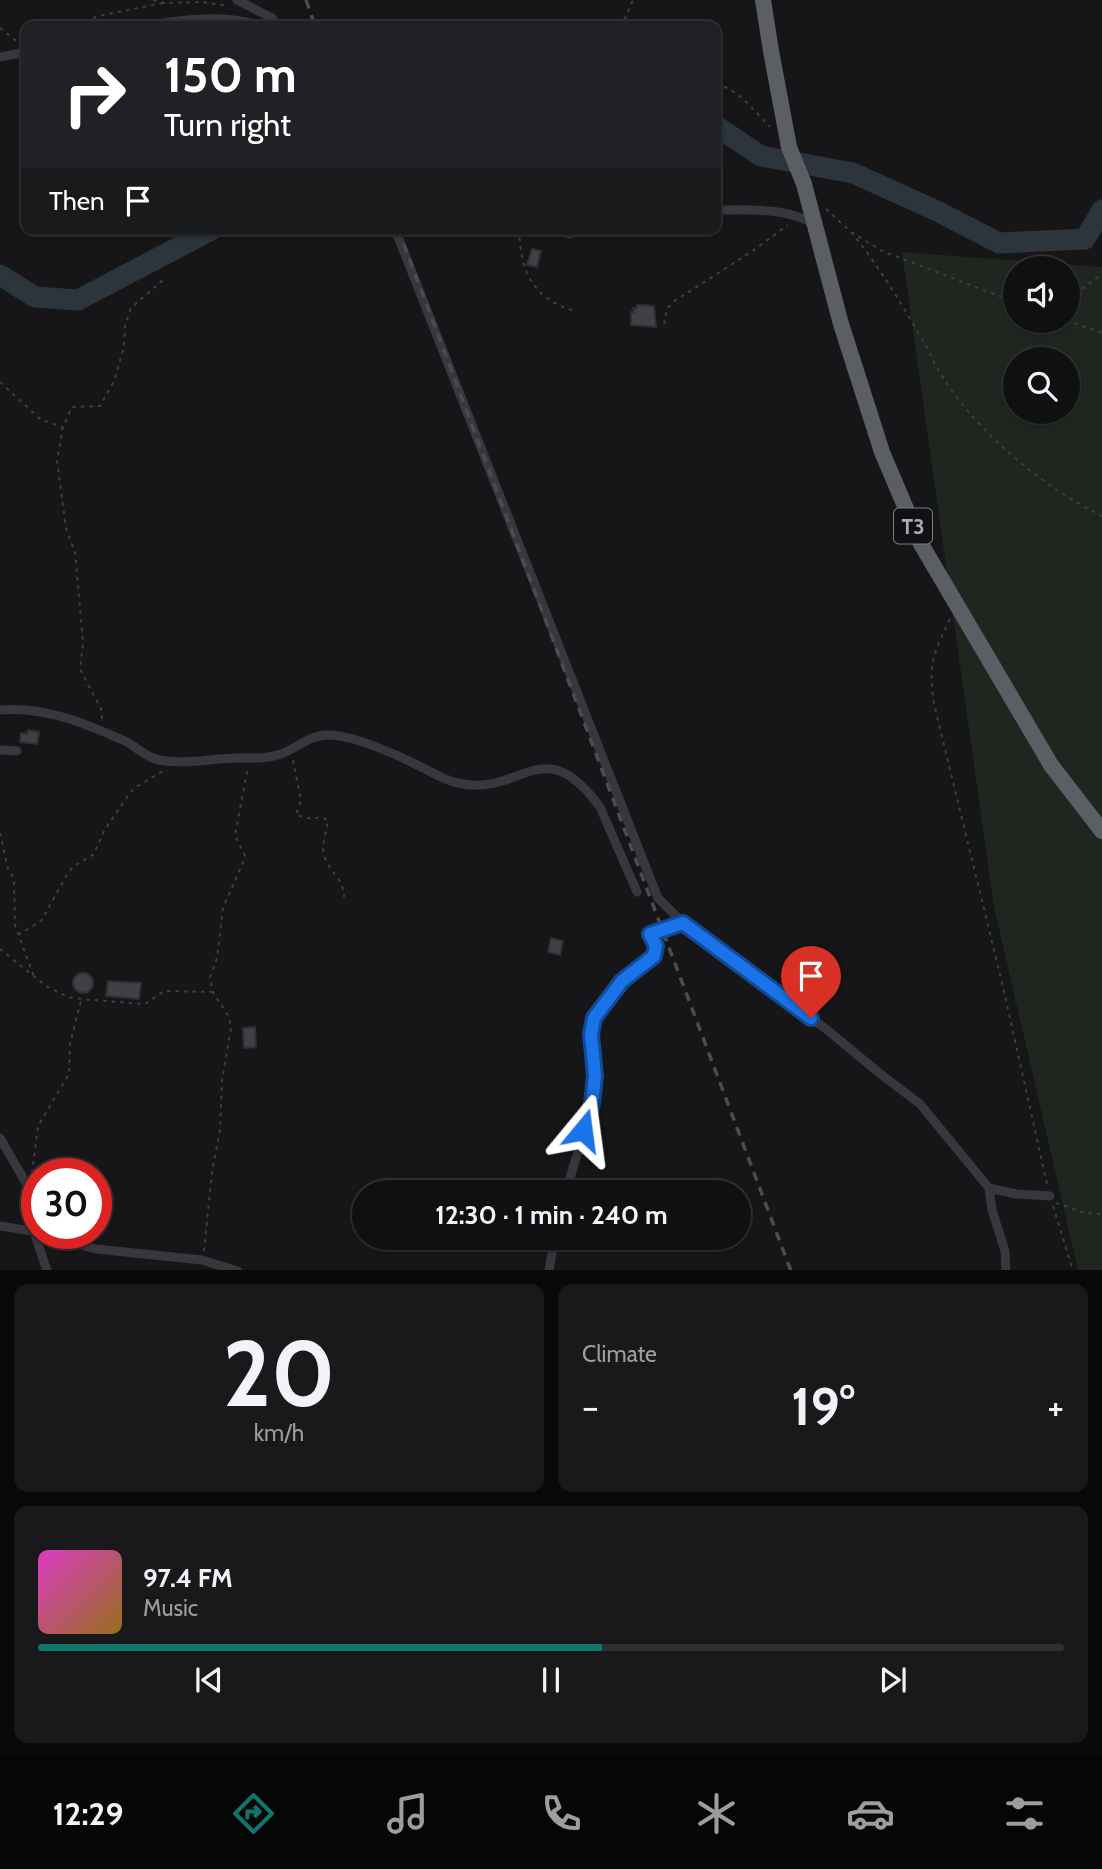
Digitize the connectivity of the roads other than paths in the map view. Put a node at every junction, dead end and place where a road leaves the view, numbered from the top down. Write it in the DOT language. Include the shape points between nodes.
graph roads {
  1 [pos="237,0"];
  2 [pos="763,0"];
  3 [pos="171,21"];
  4 [pos="237,21"];
  5 [pos="274,21"];
  6 [pos="21,53"];
  7 [pos="0,57"];
  8 [pos="721,210"];
  9 [pos="815,225"];
  10 [pos="396,235"];
  11 [pos="0,710"];
  12 [pos="0,750"];
  13 [pos="17,751"];
  14 [pos="1102,831"];
  15 [pos="636,892"];
  16 [pos="683,923"];
  17 [pos="0,1138"];
  18 [pos="21,1175"];
  19 [pos="570,1180"];
  20 [pos="989,1188"];
  21 [pos="1051,1199"];
  22 [pos="0,1226"];
  23 [pos="21,1230"];
  24 [pos="41,1249"];
  25 [pos="99,1249"];
  26 [pos="553,1250"];
  27 [pos="47,1270"];
  28 [pos="238,1270"];
  29 [pos="549,1270"];
  30 [pos="1006,1270"];
  1 -- 5 [label="street"];
  2 -- 9 [label="highway, T3" via="789,143"];
  3 -- 4 [label="street"];
  6 -- 7 [label="street"];
  8 -- 9 [label="street" via="798,216"];
  9 -- 14 [label="highway, T3" via="882,452 921,544 1051,765"];
  10 -- 16 [label="street" via="658,898"];
  11 -- 15 [label="street" via="50,713 100,730 158,760 250,759 283,753 320,736 339,736 468,785 493,784 550,768 583,787 600,807"];
  12 -- 13 [label="street"];
  16 -- 19 [label="street" via="650,934 656,946 654,956 622,981 594,1018 592,1104"];
  16 -- 20 [label="street" via="920,1104"];
  17 -- 18 [label="street"];
  20 -- 21 [label="street"];
  20 -- 30 [label="street"];
  22 -- 23 [label="street"];
  24 -- 27 [label="street"];
  25 -- 28 [label="street" via="202,1260"];
  26 -- 29 [label="street"];
}
